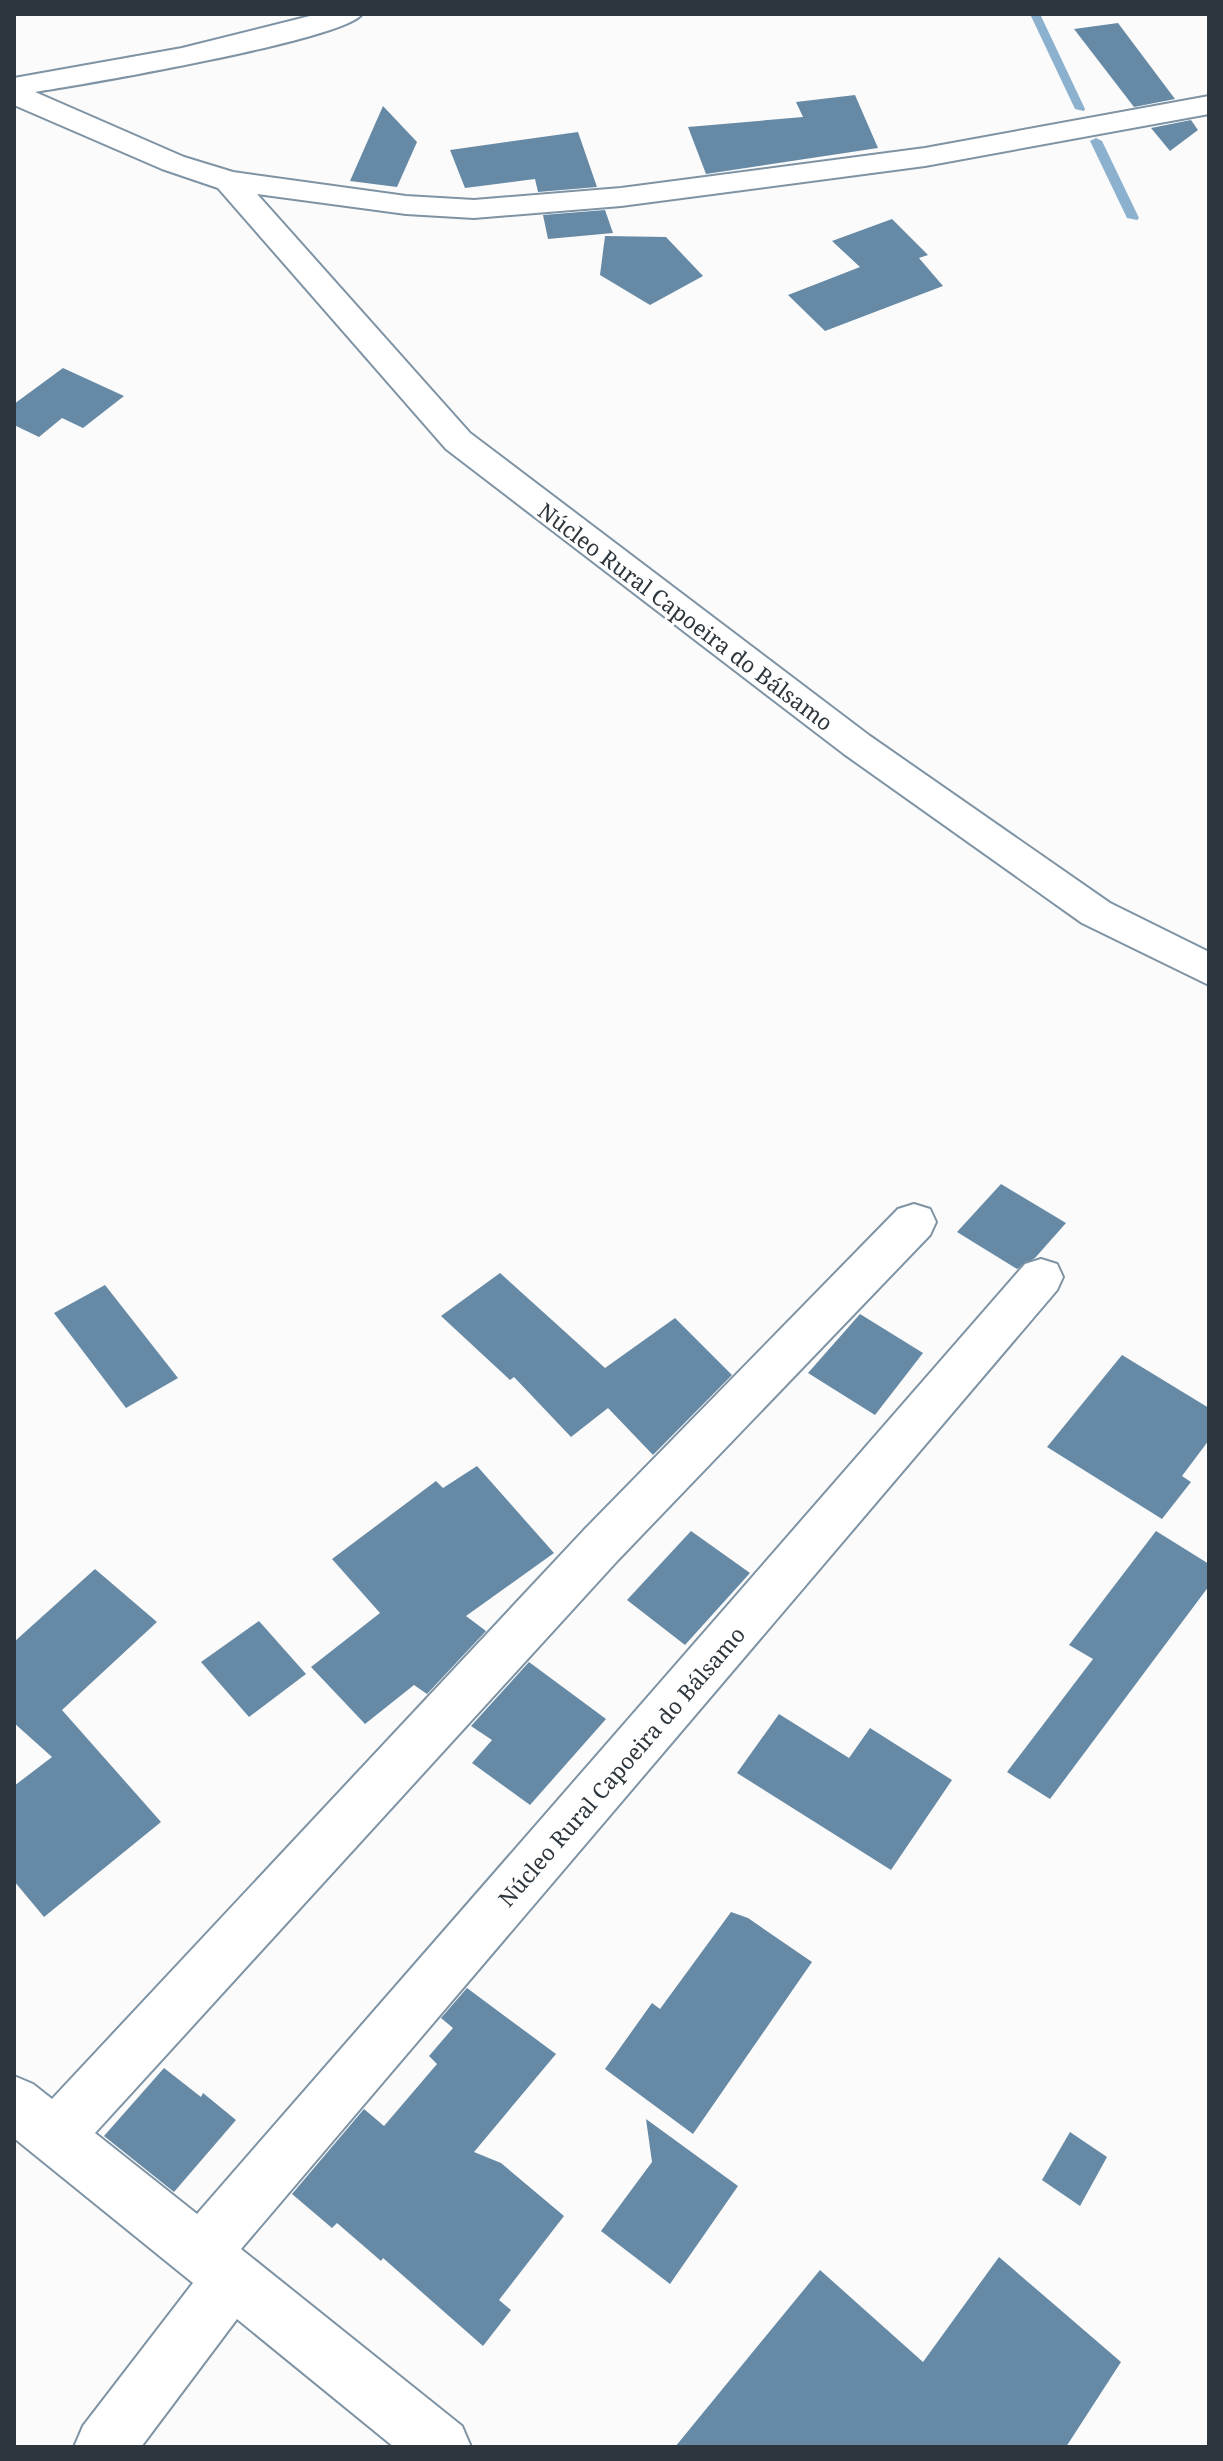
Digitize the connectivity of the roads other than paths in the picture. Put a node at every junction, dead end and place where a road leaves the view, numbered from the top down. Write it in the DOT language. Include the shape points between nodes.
graph roads {
  1 [pos="348,14"];
  2 [pos="14,87"];
  3 [pos="14,94"];
  4 [pos="1209,105"];
  5 [pos="229,181"];
  6 [pos="1209,970"];
  7 [pos="914,1222"];
  8 [pos="1041,1277"];
  9 [pos="35,2119"];
  10 [pos="216,2267"];
  11 [pos="104,2447"];
  12 [pos="441,2447"];
  1 -- 2 [label="street" via="193,58"];
  3 -- 5 [label="street" via="173,163"];
  4 -- 5 [label="street" via="925,157 621,197 474,209"];
  5 -- 6 [label="street, Núcleo Rural Capoeira do Bálsamo" via="458,441 882,763 1096,913"];
  7 -- 9 [label="street"];
  8 -- 10 [label="street, Núcleo Rural Capoeira do Bálsamo"];
  9 -- 10 [label="street"];
  10 -- 11 [label="street, Núcleo Rural Capoeira do Bálsamo"];
  10 -- 12 [label="street"];
}
